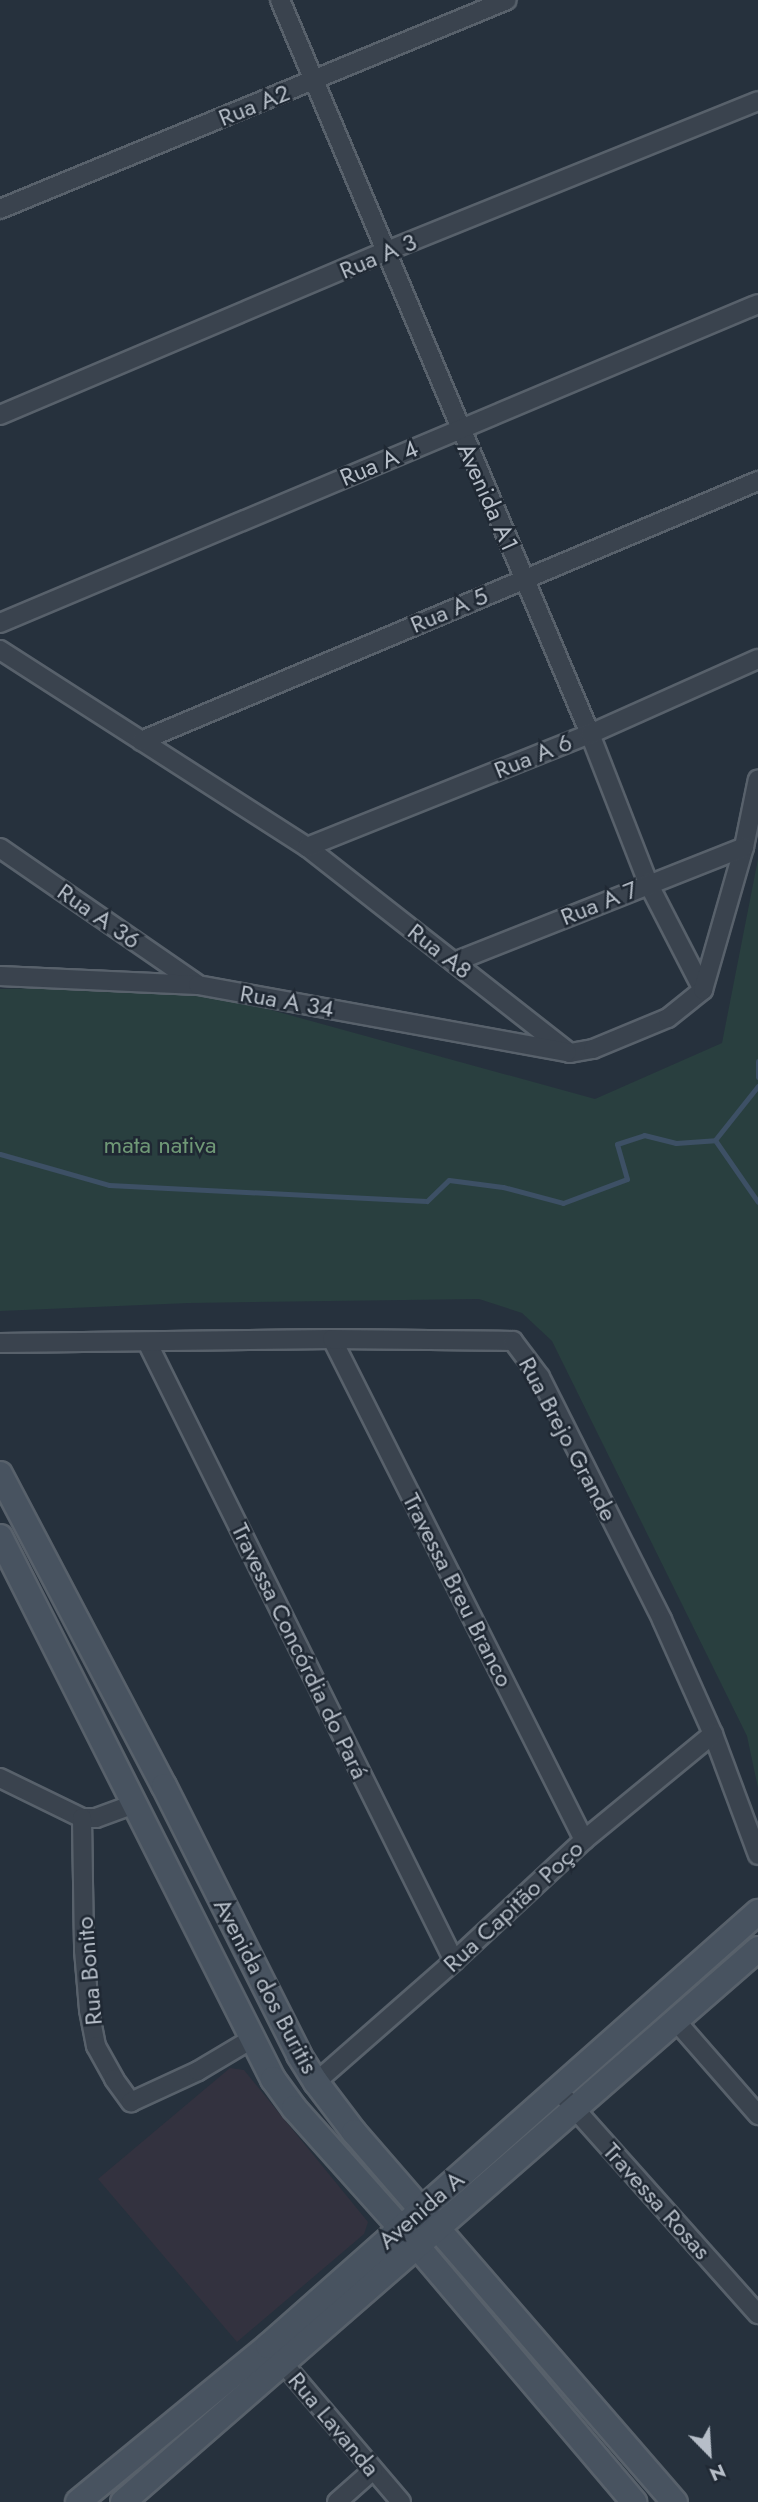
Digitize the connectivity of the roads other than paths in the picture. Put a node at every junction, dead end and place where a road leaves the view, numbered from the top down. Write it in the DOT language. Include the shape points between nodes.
graph roads {
  1 [pos="280,0"];
  2 [pos="507,0"];
  3 [pos="314,80"];
  4 [pos="758,101"];
  5 [pos="0,209"];
  6 [pos="387,251"];
  7 [pos="758,304"];
  8 [pos="0,415"];
  9 [pos="459,429"];
  10 [pos="758,481"];
  11 [pos="524,578"];
  12 [pos="0,623"];
  13 [pos="0,650"];
  14 [pos="758,659"];
  15 [pos="590,734"];
  16 [pos="141,741"];
  17 [pos="758,779"];
  18 [pos="307,847"];
  19 [pos="744,847"];
  20 [pos="0,848"];
  21 [pos="648,883"];
  22 [pos="454,962"];
  23 [pos="0,976"];
  24 [pos="198,985"];
  25 [pos="703,990"];
  26 [pos="570,1053"];
  27 [pos="332,1339"];
  28 [pos="147,1342"];
  29 [pos="0,1343"];
  30 [pos="0,1474"];
  31 [pos="0,1537"];
  32 [pos="713,1734"];
  33 [pos="0,1778"];
  34 [pos="134,1804"];
  35 [pos="82,1818"];
  36 [pos="584,1840"];
  37 [pos="758,1855"];
  38 [pos="758,1912"];
  39 [pos="758,1949"];
  40 [pos="454,1961"];
  41 [pos="676,2021"];
  42 [pos="252,2039"];
  43 [pos="316,2082"];
  44 [pos="557,2088"];
  45 [pos="574,2108"];
  46 [pos="758,2115"];
  47 [pos="430,2219"];
  48 [pos="400,2228"];
  49 [pos="417,2246"];
  50 [pos="758,2314"];
  51 [pos="275,2354"];
  52 [pos="373,2470"];
  53 [pos="78,2502"];
  54 [pos="123,2502"];
  55 [pos="337,2502"];
  56 [pos="401,2502"];
  57 [pos="634,2502"];
  58 [pos="676,2502"];
  1 -- 3 [label="street, Avenida A1"];
  2 -- 3 [label="street, Rua A2"];
  3 -- 5 [label="street, Rua A2"];
  3 -- 6 [label="street, Avenida A1"];
  4 -- 6 [label="street, Rua A 3"];
  6 -- 8 [label="street, Rua A 3"];
  6 -- 9 [label="street, Avenida A1"];
  7 -- 9 [label="street, Rua A 4"];
  9 -- 11 [label="street, Avenida A1"];
  9 -- 12 [label="street, Rua A 4"];
  10 -- 11 [label="street, Rua A 5"];
  11 -- 15 [label="street, Avenida A1"];
  11 -- 16 [label="street, Rua A 5"];
  13 -- 16 [label="street, Rua A8"];
  14 -- 15 [label="street, Rua A 6"];
  15 -- 18 [label="street, Rua A 6"];
  15 -- 21 [label="street, Avenida A1"];
  16 -- 18 [label="street, Rua A8"];
  17 -- 19 [label="street"];
  18 -- 22 [label="street, Rua A8"];
  19 -- 21 [label="street, Rua A 7"];
  19 -- 25 [label="street"];
  20 -- 24 [label="street, Rua A 36"];
  21 -- 22 [label="street, Rua A 7"];
  21 -- 25 [label="street, Avenida A1"];
  22 -- 26 [label="street, Rua A8"];
  23 -- 24 [label="street, Rua A 34"];
  24 -- 26 [label="street, Rua A 34"];
  25 -- 26 [label="street" via="668,1018 593,1049"];
  27 -- 28 [label="street, Rua Brejo Grande"];
  27 -- 32 [label="street, Rua Brejo Grande" via="513,1341 540,1377 662,1620"];
  27 -- 36 [label="street, Travessa Breu Branco"];
  28 -- 29 [label="street, Rua Brejo Grande"];
  28 -- 40 [label="street, Travessa Concórdia do Pará"];
  30 -- 43 [label="main road, Avenida dos Buritis"];
  31 -- 34 [label="main road, Avenida dos Buritis"];
  32 -- 36 [label="street, Rua Capitão Poço"];
  32 -- 37 [label="street, Rua Brejo Grande"];
  33 -- 35 [label="street"];
  34 -- 35 [label="street" via="96,1818"];
  34 -- 42 [label="main road, Avenida dos Buritis"];
  35 -- 42 [label="street, Rua Bonito" via="87,2001 96,2046 125,2095 131,2102 162,2090"];
  36 -- 40 [label="street, Rua Capitão Poço"];
  38 -- 44 [label="main road, Avenida A"];
  39 -- 41 [label="main road, Avenida A"];
  40 -- 43 [label="street, Rua Capitão Poço"];
  41 -- 45 [label="main road, Avenida A"];
  41 -- 46 [label="street"];
  42 -- 48 [label="main road, Avenida dos Buritis" via="294,2108"];
  43 -- 47 [label="main road, Avenida dos Buritis"];
  44 -- 45 [label="street, Travessa Rosas"];
  44 -- 47 [label="main road, Avenida A"];
  45 -- 47 [label="main road, Avenida A"];
  45 -- 50 [label="street, Travessa Rosas"];
  47 -- 48 [label="main road, Avenida A"];
  47 -- 49 [label="main road, Avenida A"];
  47 -- 58 [label="main road, Avenida dos Buritis"];
  48 -- 49 [label="main road, Avenida dos Buritis"];
  48 -- 51 [label="main road, Avenida A"];
  49 -- 51 [label="main road, Avenida A"];
  49 -- 57 [label="main road, Avenida dos Buritis"];
  51 -- 52 [label="street, Rua Lavanda"];
  51 -- 53 [label="main road, Avenida A"];
  51 -- 54 [label="main road, Avenida A"];
  52 -- 55 [label="street"];
  52 -- 56 [label="street, Rua Lavanda"];
}
